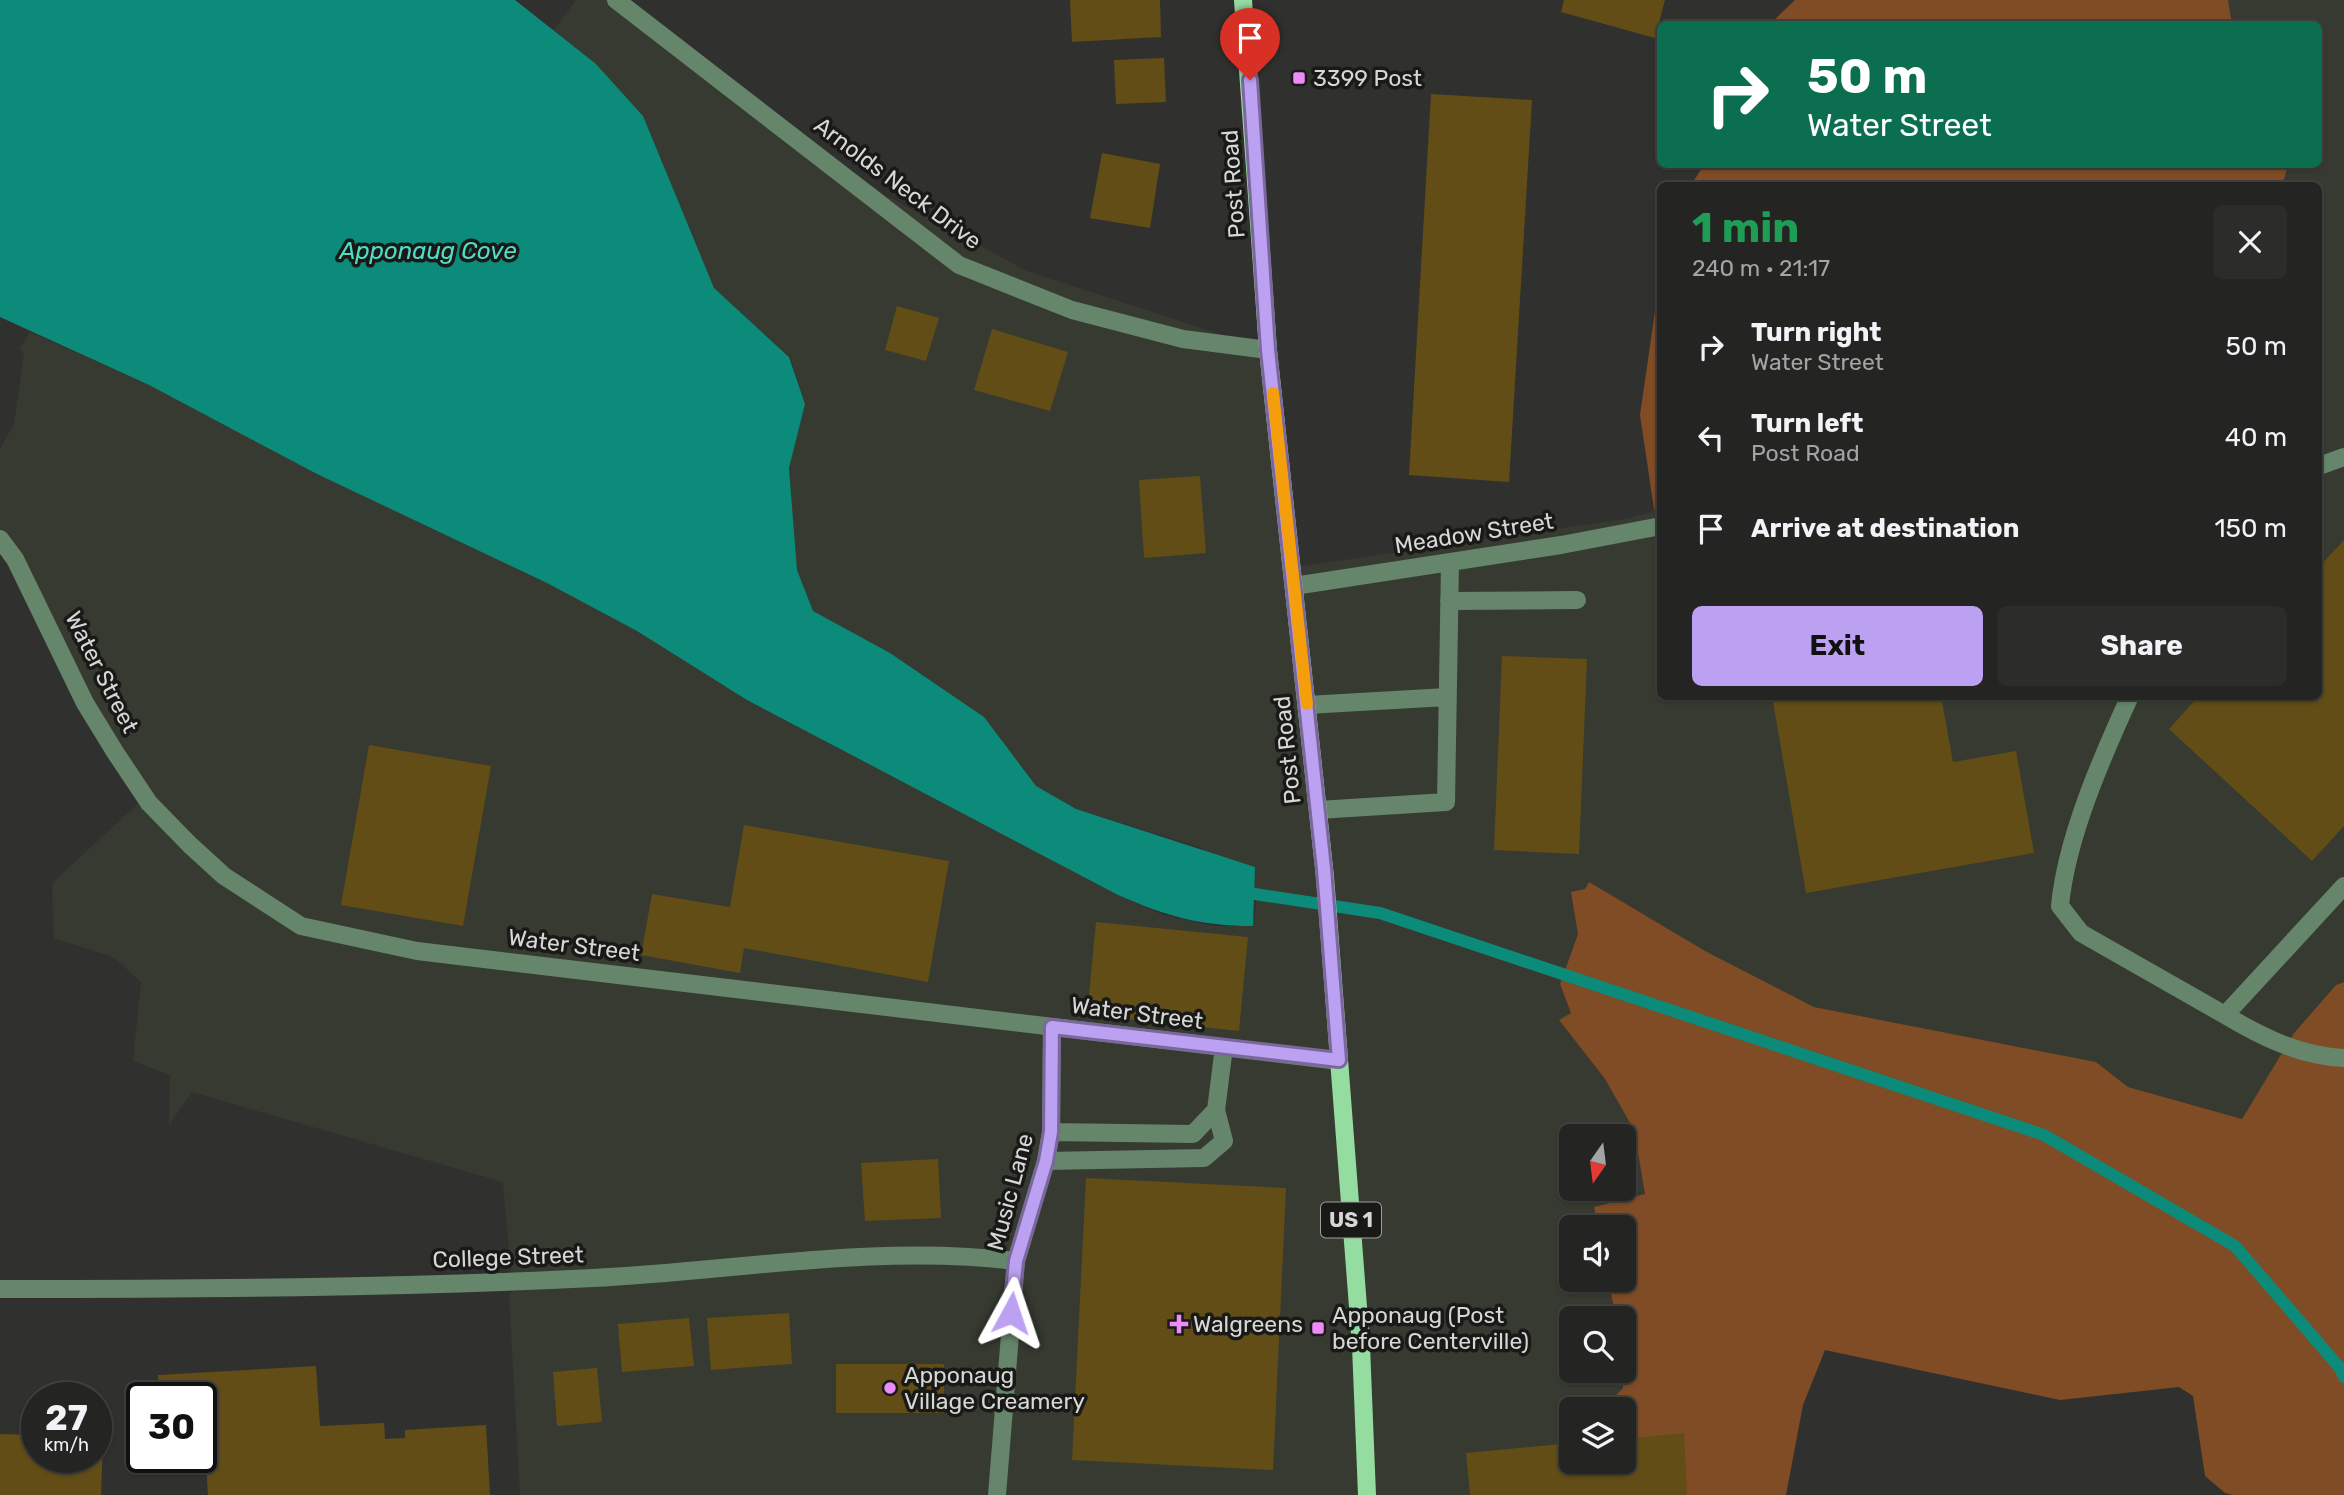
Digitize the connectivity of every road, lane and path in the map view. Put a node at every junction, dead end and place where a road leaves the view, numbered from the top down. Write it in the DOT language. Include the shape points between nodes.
graph roads {
  1 [pos="616,0"];
  2 [pos="1243,0"];
  3 [pos="1268,350"];
  4 [pos="2344,457"];
  5 [pos="2322,465"];
  6 [pos="1657,527"];
  7 [pos="0,539"];
  8 [pos="1450,563"];
  9 [pos="1294,586"];
  10 [pos="1577,600"];
  11 [pos="1449,601"];
  12 [pos="1447,697"];
  13 [pos="2128,700"];
  14 [pos="1307,705"];
  15 [pos="1318,810"];
  16 [pos="2344,886"];
  17 [pos="2225,1015"];
  18 [pos="1052,1027"];
  19 [pos="1224,1047"];
  20 [pos="2344,1058"];
  21 [pos="1339,1060"];
  22 [pos="1216,1110"];
  23 [pos="1051,1132"];
  24 [pos="1046,1161"];
  25 [pos="1016,1261"];
  26 [pos="0,1289"];
  27 [pos="997,1495"];
  28 [pos="1367,1495"];
  1 -- 3 [label="street, Arnolds Neck Drive" via="959,265 1072,310 1183,339"];
  2 -- 3 [label="main road, Post Road / US 1"];
  3 -- 9 [label="main road, Post Road / US 1"];
  4 -- 5 [label="street"];
  6 -- 8 [label="street, Meadow Street"];
  7 -- 18 [label="street, Water Street" via="42,608 85,703 149,803 224,876 301,926 417,951"];
  8 -- 9 [label="street, Meadow Street"];
  8 -- 11 [label="street"];
  9 -- 14 [label="main road, Post Road / US 1"];
  10 -- 11 [label="street"];
  11 -- 12 [label="street"];
  12 -- 14 [label="street"];
  12 -- 15 [label="street" via="1446,802"];
  13 -- 17 [label="street" via="2063,870 2060,906 2081,933"];
  14 -- 15 [label="main road, Post Road / US 1"];
  15 -- 21 [label="main road, Post Road / US 1"];
  16 -- 17 [label="street"];
  17 -- 20 [label="street" via="2259,1036 2289,1047"];
  18 -- 19 [label="street, Water Street"];
  18 -- 23 [label="street, Music Lane"];
  19 -- 21 [label="street, Water Street"];
  19 -- 22 [label="street"];
  21 -- 28 [label="main road, Post Road / US 1" via="1361,1346"];
  22 -- 23 [label="street" via="1192,1134"];
  22 -- 24 [label="street" via="1224,1141 1204,1158"];
  23 -- 24 [label="street, Music Lane"];
  24 -- 25 [label="street, Music Lane"];
  25 -- 26 [label="street, College Street" via="878,1254 597,1278 435,1285"];
  25 -- 27 [label="street, Music Lane"];
}
